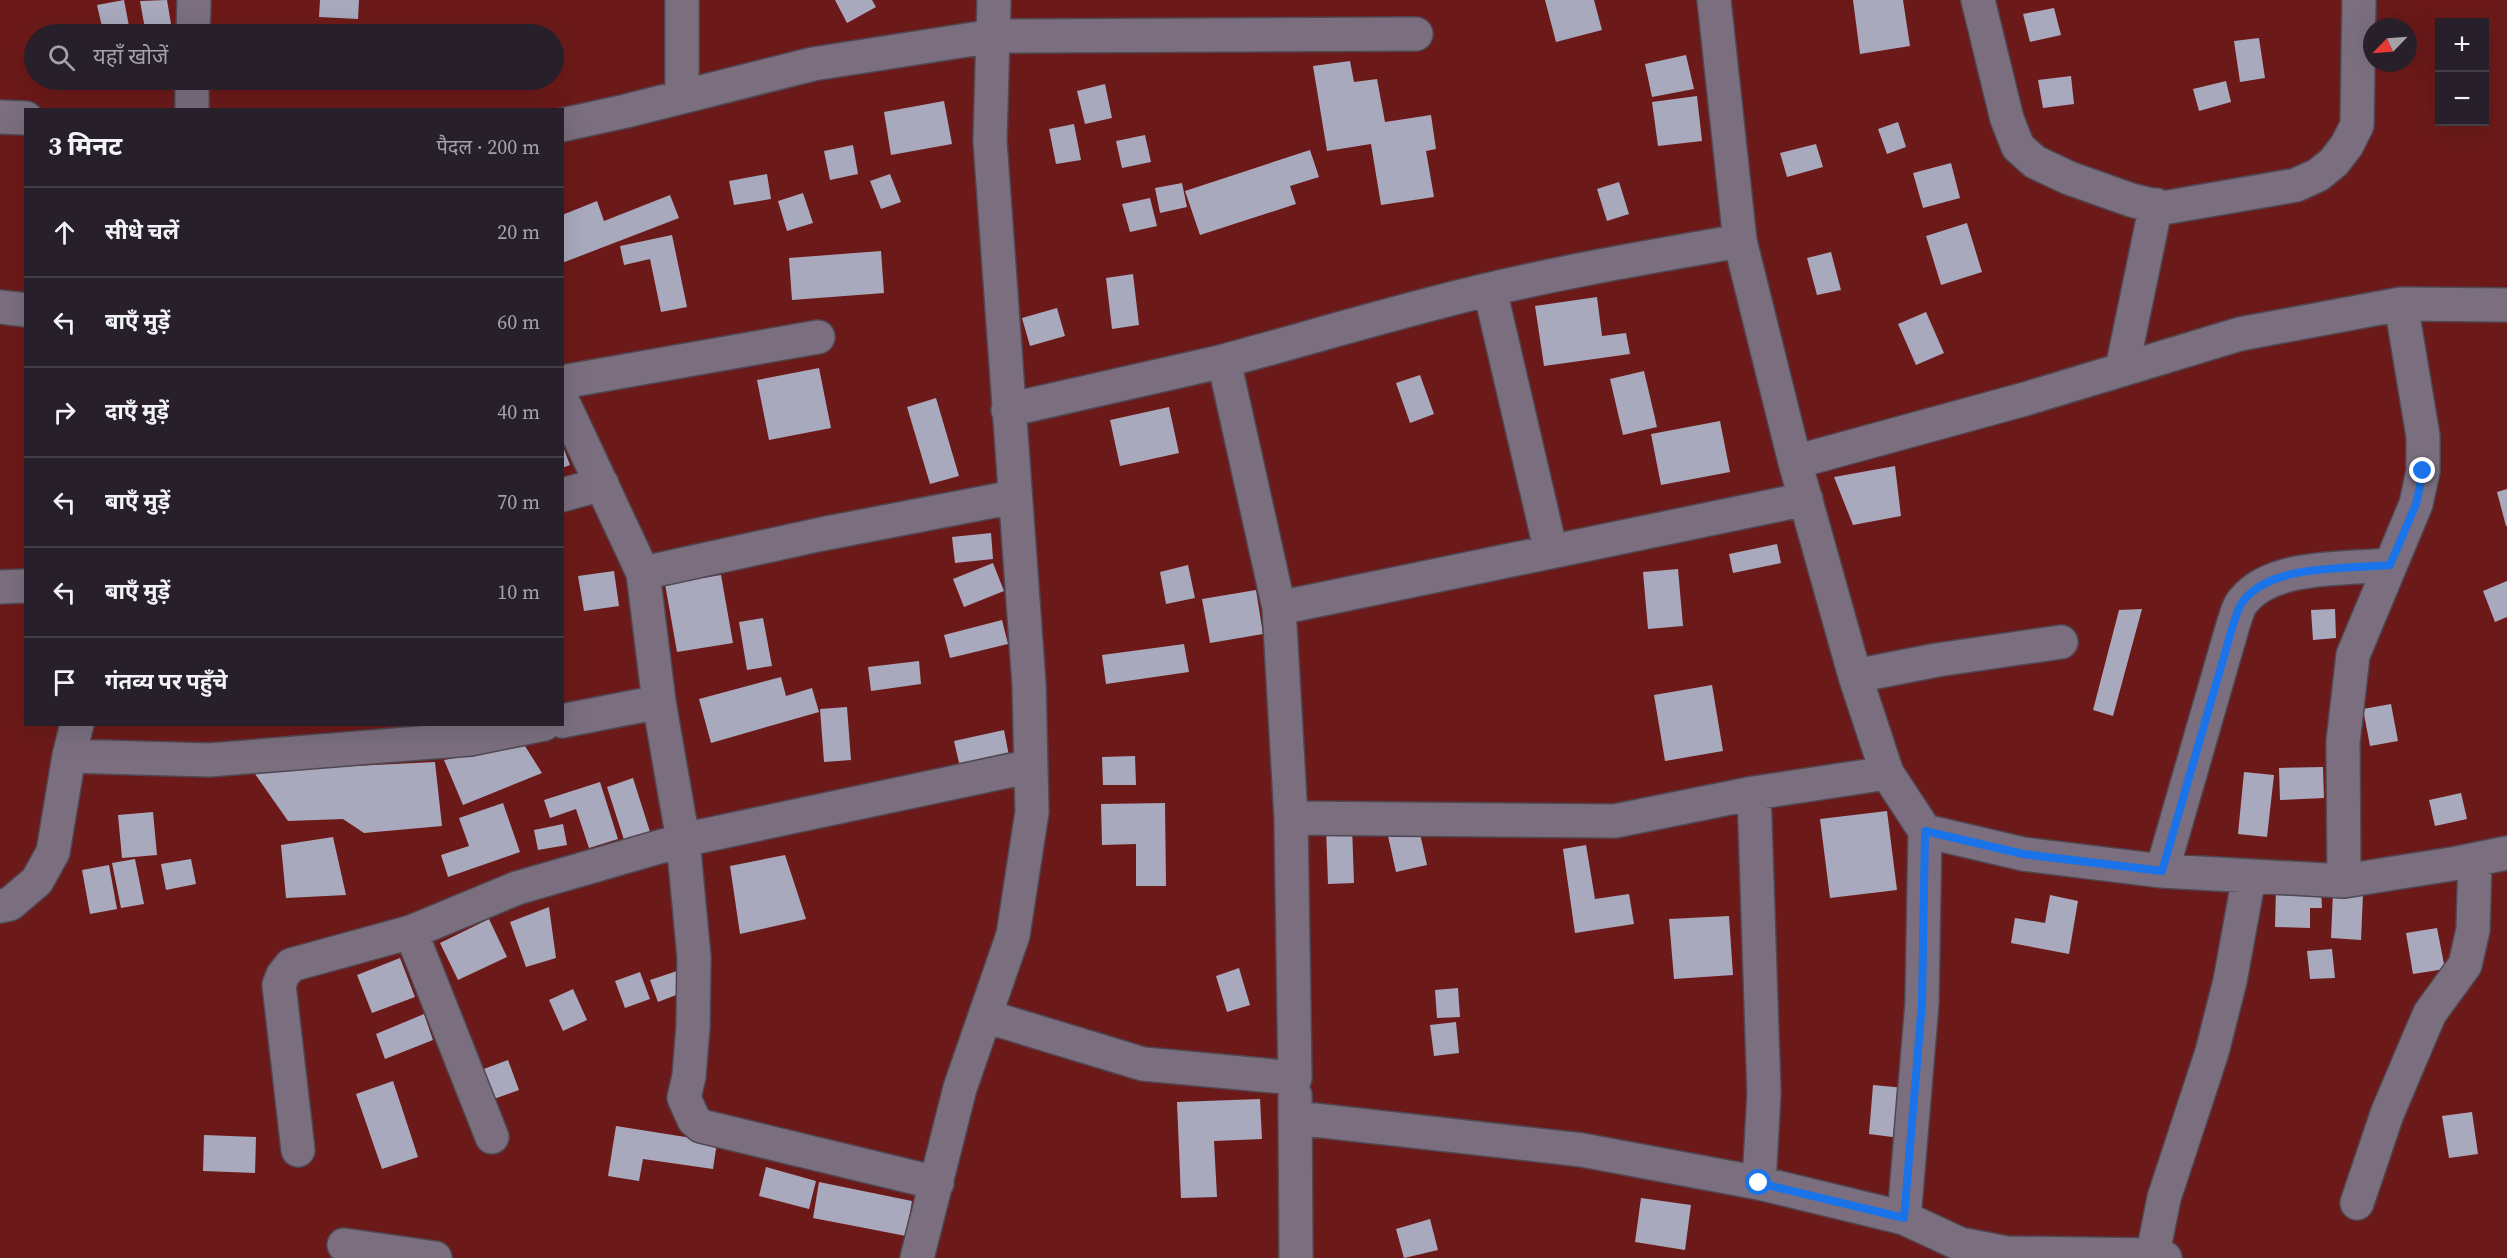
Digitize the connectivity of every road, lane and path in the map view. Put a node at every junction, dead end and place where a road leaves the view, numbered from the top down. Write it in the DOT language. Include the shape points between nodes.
graph roads {
  1 [pos="194,0"];
  2 [pos="682,0"];
  3 [pos="994,0"];
  4 [pos="1714,0"];
  5 [pos="1978,0"];
  6 [pos="2360,0"];
  7 [pos="194,24"];
  8 [pos="1416,34"];
  9 [pos="993,36"];
  10 [pos="192,90"];
  11 [pos="682,97"];
  12 [pos="192,108"];
  13 [pos="0,117"];
  14 [pos="24,118"];
  15 [pos="564,125"];
  16 [pos="2156,205"];
  17 [pos="1740,241"];
  18 [pos="1490,290"];
  19 [pos="2401,304"];
  20 [pos="2507,305"];
  21 [pos="0,307"];
  22 [pos="24,310"];
  23 [pos="818,337"];
  24 [pos="1224,361"];
  25 [pos="2122,369"];
  26 [pos="564,382"];
  27 [pos="564,404"];
  28 [pos="1008,410"];
  29 [pos="1795,462"];
  30 [pos="602,484"];
  31 [pos="564,494"];
  32 [pos="1014,497"];
  33 [pos="1806,499"];
  34 [pos="1551,552"];
  35 [pos="2390,565"];
  36 [pos="643,573"];
  37 [pos="24,586"];
  38 [pos="0,587"];
  39 [pos="1279,608"];
  40 [pos="2061,642"];
  41 [pos="1855,676"];
  42 [pos="659,702"];
  43 [pos="564,721"];
  44 [pos="76,726"];
  45 [pos="534,726"];
  46 [pos="69,756"];
  47 [pos="1031,766"];
  48 [pos="1887,773"];
  49 [pos="1754,793"];
  50 [pos="1291,818"];
  51 [pos="1925,831"];
  52 [pos="683,840"];
  53 [pos="2507,853"];
  54 [pos="2475,860"];
  55 [pos="2162,871"];
  56 [pos="2249,877"];
  57 [pos="2344,881"];
  58 [pos="0,906"];
  59 [pos="411,932"];
  60 [pos="985,1016"];
  61 [pos="1295,1078"];
  62 [pos="1296,1118"];
  63 [pos="492,1137"];
  64 [pos="298,1150"];
  65 [pos="937,1183"];
  66 [pos="1759,1183"];
  67 [pos="2357,1203"];
  68 [pos="1904,1218"];
  69 [pos="344,1245"];
  70 [pos="2157,1257"];
  71 [pos="435,1258"];
  72 [pos="917,1258"];
  73 [pos="1296,1258"];
  1 -- 7 [label="street"];
  2 -- 11 [label="street"];
  3 -- 9 [label="street"];
  4 -- 17 [label="street"];
  5 -- 16 [label="street" via="2007,119 2018,147 2035,162 2069,178"];
  6 -- 16 [label="street" via="2357,125 2334,162 2296,185 2198,203"];
  8 -- 9 [label="street"];
  9 -- 11 [label="street" via="813,64"];
  9 -- 28 [label="street" via="990,141"];
  10 -- 12 [label="street"];
  11 -- 15 [label="street"];
  13 -- 14 [label="street"];
  16 -- 25 [label="street"];
  17 -- 18 [label="street" via="1594,266"];
  17 -- 29 [label="street"];
  18 -- 24 [label="street"];
  18 -- 34 [label="street"];
  19 -- 20 [label="street"];
  19 -- 25 [label="street" via="2240,334"];
  19 -- 35 [label="street" via="2423,436 2423,471 2416,504"];
  21 -- 22 [label="street"];
  23 -- 26 [label="street"];
  24 -- 28 [label="street"];
  24 -- 39 [label="street"];
  25 -- 29 [label="street"];
  27 -- 30 [label="street"];
  28 -- 32 [label="street"];
  29 -- 33 [label="street"];
  30 -- 31 [label="street"];
  30 -- 36 [label="street"];
  32 -- 36 [label="street"];
  32 -- 47 [label="street" via="1029,684"];
  33 -- 34 [label="street"];
  33 -- 41 [label="street"];
  34 -- 39 [label="street"];
  35 -- 55 [label="street" via="2284,574 2260,584 2242,601"];
  35 -- 57 [label="street" via="2353,655 2343,742"];
  36 -- 42 [label="street"];
  37 -- 38 [label="street"];
  39 -- 50 [label="street"];
  40 -- 41 [label="street"];
  41 -- 48 [label="street"];
  42 -- 43 [label="street"];
  42 -- 52 [label="street"];
  44 -- 46 [label="street"];
  45 -- 46 [label="street" via="470,739 209,760"];
  46 -- 58 [label="street" via="53,852 37,881 10,904"];
  47 -- 52 [label="street"];
  47 -- 60 [label="street" via="1032,812 1013,935"];
  48 -- 49 [label="street"];
  48 -- 51 [label="street"];
  49 -- 50 [label="street" via="1615,821"];
  49 -- 66 [label="street" via="1764,1093"];
  50 -- 61 [label="street"];
  51 -- 55 [label="street" via="2023,854"];
  51 -- 68 [label="street" via="1922,1003"];
  52 -- 59 [label="street" via="518,888"];
  52 -- 65 [label="street" via="694,957 693,1027 684,1098 694,1120 701,1126"];
  53 -- 54 [label="street"];
  54 -- 57 [label="street"];
  54 -- 67 [label="street" via="2473,930 2465,965 2430,1013 2386,1114"];
  55 -- 56 [label="street"];
  56 -- 57 [label="street"];
  56 -- 70 [label="street" via="2212,1052 2164,1198"];
  59 -- 63 [label="street"];
  59 -- 64 [label="street" via="291,965 283,975 279,985"];
  60 -- 61 [label="street" via="1143,1064"];
  60 -- 65 [label="street" via="960,1089"];
  61 -- 62 [label="street"];
  62 -- 66 [label="street" via="1582,1150"];
  62 -- 73 [label="street"];
  65 -- 72 [label="street"];
  66 -- 68 [label="street"];
  68 -- 70 [label="street" via="1960,1244 2006,1253"];
  69 -- 71 [label="street"];
}
